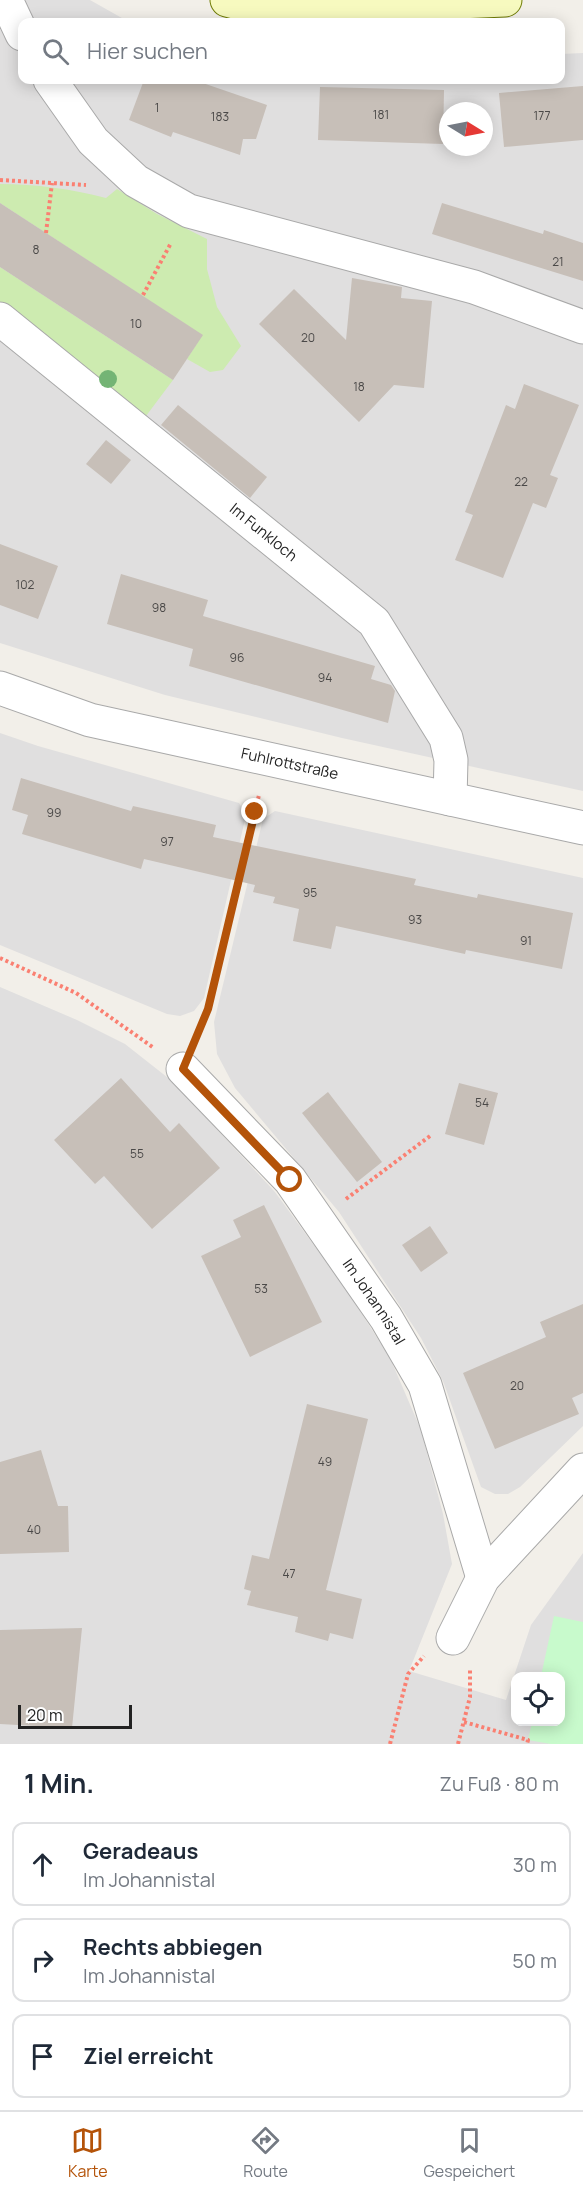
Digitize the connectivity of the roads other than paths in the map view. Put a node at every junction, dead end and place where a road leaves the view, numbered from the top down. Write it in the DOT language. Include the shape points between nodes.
graph roads {
  1 [pos="6,0"];
  2 [pos="227,0"];
  3 [pos="505,0"];
  4 [pos="18,26"];
  5 [pos="53,84"];
  6 [pos="0,319"];
  7 [pos="583,327"];
  8 [pos="0,688"];
  9 [pos="450,799"];
  10 [pos="583,828"];
  11 [pos="183,1069"];
  12 [pos="583,1470"];
  13 [pos="483,1578"];
  14 [pos="453,1638"];
  1 -- 4 [label="street"];
  2 -- 3 [label="main road" via="246,5 318,8"];
  5 -- 7 [label="street" via="93,141 136,180 189,211 474,287"];
  6 -- 9 [label="street, Im Funkloch" via="374,622 446,738 451,760"];
  8 -- 9 [label="street, Fuhlrottstraße" via="90,720"];
  9 -- 10 [label="street, Fuhlrottstraße"];
  11 -- 13 [label="street, Im Johannistal" via="290,1180 386,1318 425,1385"];
  12 -- 13 [label="street"];
  13 -- 14 [label="street"];
}
